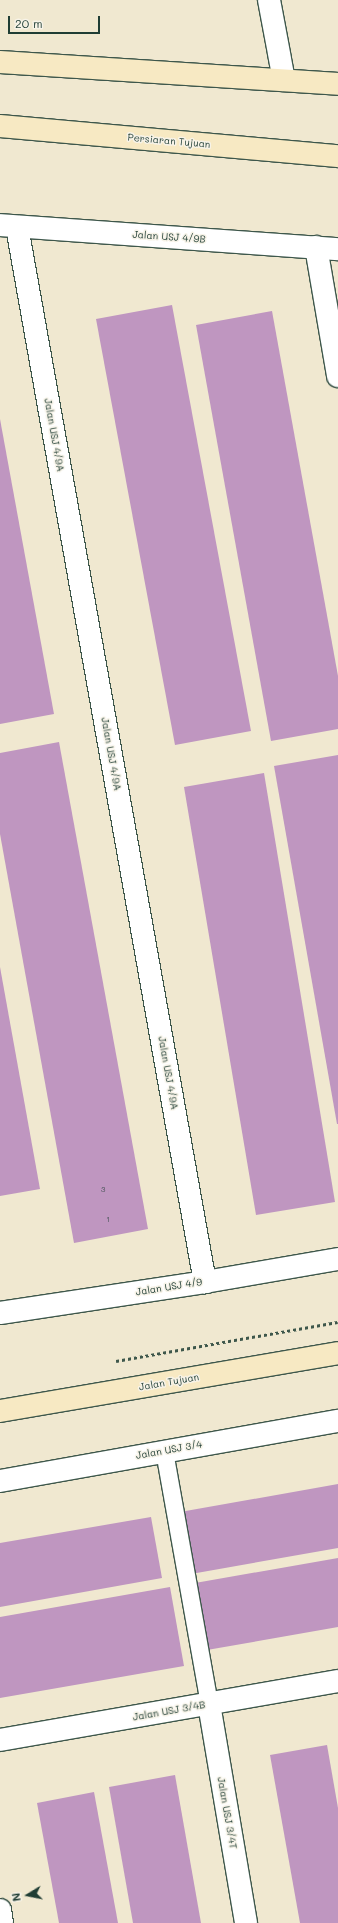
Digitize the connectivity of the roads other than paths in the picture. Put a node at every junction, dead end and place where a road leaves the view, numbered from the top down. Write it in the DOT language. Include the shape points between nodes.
graph roads {
  1 [pos="269,0"];
  2 [pos="0,62"];
  3 [pos="284,80"];
  4 [pos="338,84"];
  5 [pos="0,126"];
  6 [pos="338,156"];
  7 [pos="8,226"];
  8 [pos="316,247"];
  9 [pos="338,249"];
  10 [pos="338,376"];
  11 [pos="338,1259"];
  12 [pos="205,1282"];
  13 [pos="0,1313"];
  14 [pos="338,1353"];
  15 [pos="0,1411"];
  16 [pos="338,1421"];
  17 [pos="164,1451"];
  18 [pos="0,1481"];
  19 [pos="338,1681"];
  20 [pos="209,1704"];
  21 [pos="0,1740"];
  22 [pos="0,1910"];
  23 [pos="2,1923"];
  24 [pos="246,1923"];
  1 -- 3 [label="street"];
  2 -- 3 [label="main road"];
  3 -- 4 [label="main road"];
  5 -- 6 [label="main road, Persiaran Tujuan"];
  7 -- 8 [label="street, Jalan USJ 4/9B"];
  7 -- 12 [label="street, Jalan USJ 4/9A"];
  8 -- 9 [label="street, Jalan USJ 4/9B"];
  8 -- 10 [label="street"];
  11 -- 12 [label="street, Jalan USJ 4/9"];
  12 -- 13 [label="street, Jalan USJ 4/9"];
  14 -- 15 [label="main road, Jalan Tujuan"];
  16 -- 17 [label="street, Jalan USJ 3/4"];
  17 -- 18 [label="street, Jalan USJ 3/4"];
  17 -- 20 [label="lane"];
  19 -- 20 [label="street, Jalan USJ 3/4B"];
  20 -- 21 [label="street, Jalan USJ 3/4B"];
  20 -- 24 [label="street, Jalan USJ 3/4T"];
  22 -- 23 [label="street"];
}
